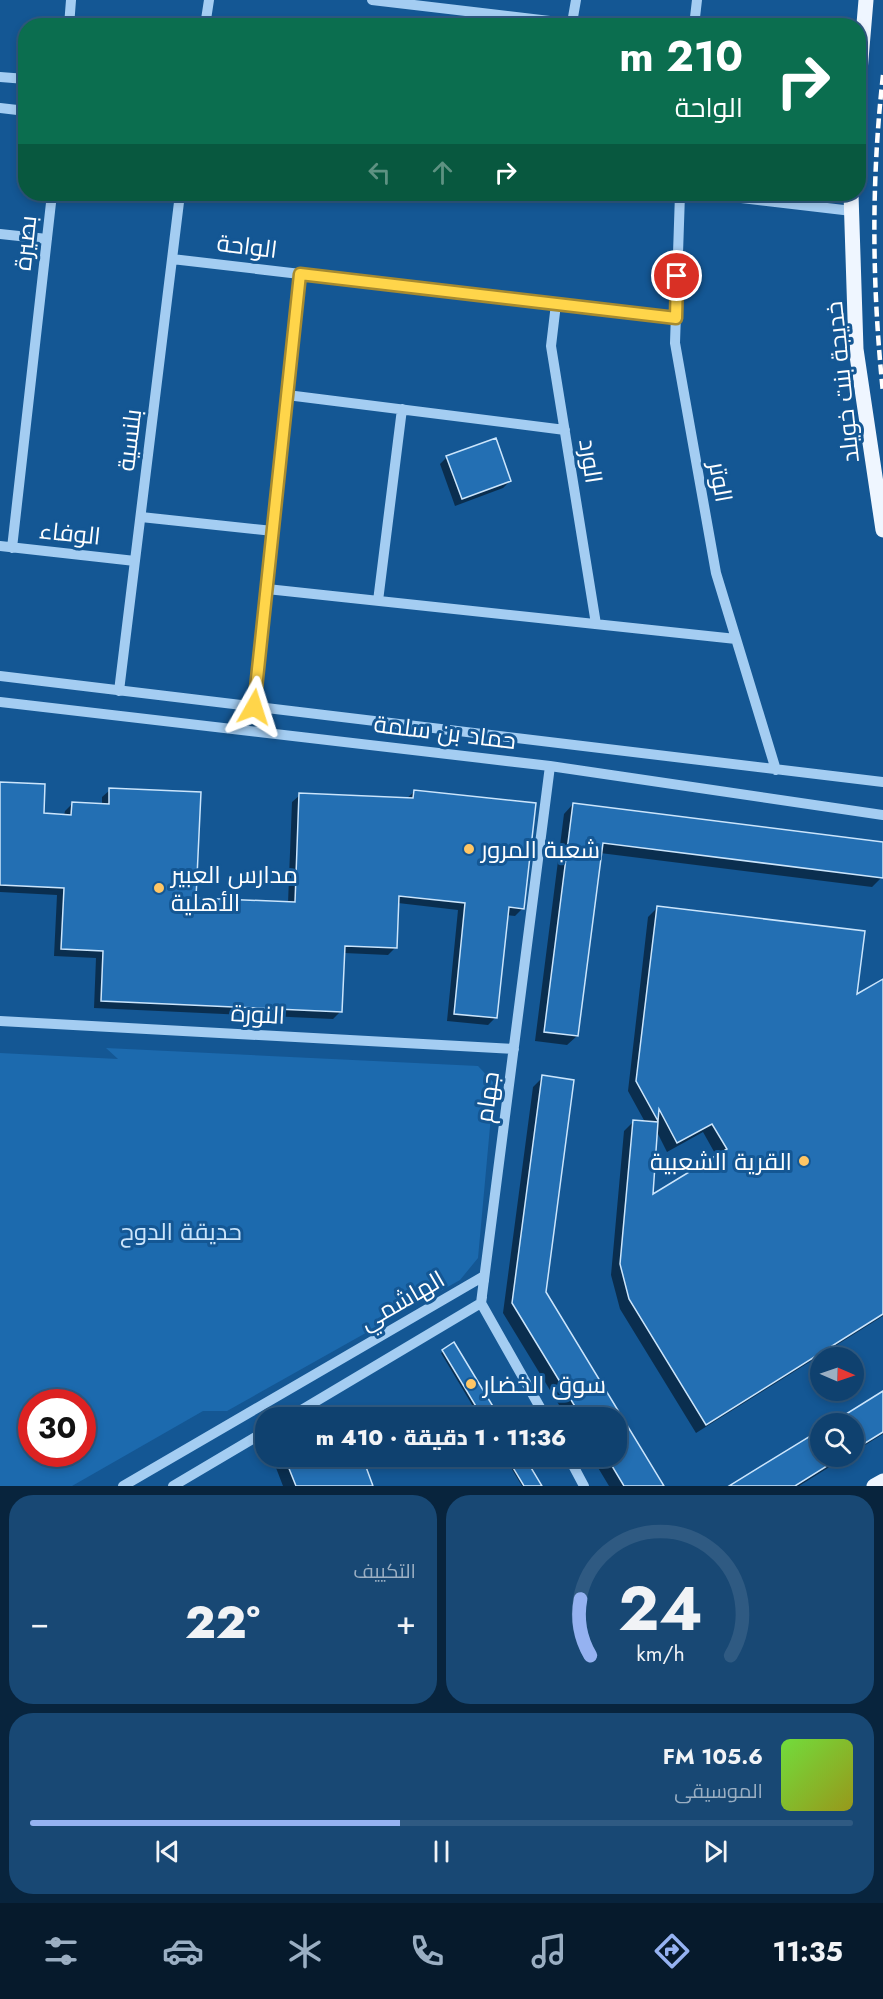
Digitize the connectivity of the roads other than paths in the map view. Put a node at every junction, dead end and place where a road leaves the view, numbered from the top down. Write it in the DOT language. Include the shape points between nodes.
graph roads {
  1 [pos="71,0"];
  2 [pos="209,0"];
  3 [pos="372,0"];
  4 [pos="576,0"];
  5 [pos="697,0"];
  6 [pos="866,0"];
  7 [pos="70,18"];
  8 [pos="207,18"];
  9 [pos="529,18"];
  10 [pos="573,18"];
  11 [pos="695,18"];
  12 [pos="864,18"];
  13 [pos="0,76"];
  14 [pos="18,79"];
  15 [pos="0,108"];
  16 [pos="18,110"];
  17 [pos="51,201"];
  18 [pos="179,201"];
  19 [pos="680,201"];
  20 [pos="767,201"];
  21 [pos="851,201"];
  22 [pos="852,211"];
  23 [pos="0,234"];
  24 [pos="47,239"];
  25 [pos="172,259"];
  26 [pos="300,274"];
  27 [pos="556,304"];
  28 [pos="676,318"];
  29 [pos="287,395"];
  30 [pos="402,409"];
  31 [pos="565,430"];
  32 [pos="141,517"];
  33 [pos="883,530"];
  34 [pos="273,531"];
  35 [pos="0,546"];
  36 [pos="12,548"];
  37 [pos="135,561"];
  38 [pos="267,589"];
  39 [pos="378,601"];
  40 [pos="596,624"];
  41 [pos="736,639"];
  42 [pos="0,676"];
  43 [pos="119,691"];
  44 [pos="0,702"];
  45 [pos="254,707"];
  46 [pos="550,766"];
  47 [pos="776,770"];
  48 [pos="883,782"];
  49 [pos="883,814"];
  50 [pos="0,1021"];
  51 [pos="514,1049"];
  52 [pos="481,1303"];
  53 [pos="306,1407"];
  54 [pos="540,1407"];
  55 [pos="255,1438"];
  56 [pos="574,1467"];
  57 [pos="883,1480"];
  58 [pos="123,1486"];
  59 [pos="173,1486"];
  60 [pos="584,1486"];
  61 [pos="874,1486"];
  1 -- 7 [label="street"];
  2 -- 8 [label="street"];
  3 -- 9 [label="street"];
  4 -- 10 [label="street"];
  5 -- 11 [label="street"];
  6 -- 12 [label="main road"];
  13 -- 14 [label="street"];
  15 -- 16 [label="street"];
  17 -- 24 [label="street, بصيرة"];
  18 -- 25 [label="street, بلنسية"];
  19 -- 28 [label="street, الوتر"];
  20 -- 22 [label="street"];
  21 -- 22 [label="main road, خديجة بنت خويلد"];
  22 -- 33 [label="main road, خديجة بنت خويلد" via="856,349"];
  23 -- 24 [label="street"];
  24 -- 36 [label="street, بصيرة"];
  25 -- 26 [label="street, الواحة"];
  25 -- 32 [label="street, بلنسية"];
  26 -- 27 [label="street, الواحة"];
  26 -- 29 [label="street"];
  27 -- 28 [label="street, الواحة"];
  27 -- 31 [label="street, الورد" via="551,346"];
  28 -- 41 [label="street, الوتر" via="675,343 716,573"];
  29 -- 30 [label="street"];
  29 -- 34 [label="street"];
  30 -- 31 [label="street"];
  30 -- 39 [label="street"];
  31 -- 40 [label="street, الورد"];
  32 -- 34 [label="street"];
  32 -- 37 [label="street, بلنسية"];
  34 -- 38 [label="street"];
  35 -- 36 [label="street, الوفاء"];
  36 -- 37 [label="street, الوفاء"];
  37 -- 43 [label="street, بلنسية"];
  38 -- 39 [label="street"];
  38 -- 45 [label="street"];
  39 -- 40 [label="street"];
  40 -- 41 [label="street"];
  41 -- 47 [label="street, الوتر"];
  42 -- 43 [label="street, حماد بن سلمة"];
  43 -- 45 [label="street, حماد بن سلمة"];
  44 -- 46 [label="street, حماد بن سلمة"];
  45 -- 47 [label="street, حماد بن سلمة"];
  46 -- 49 [label="street, حماد بن سلمة"];
  46 -- 51 [label="street, جهام"];
  47 -- 48 [label="street, حماد بن سلمة"];
  50 -- 51 [label="street, النورة"];
  51 -- 52 [label="street, جهام"];
  52 -- 53 [label="street, الهاشمي"];
  52 -- 54 [label="street"];
  52 -- 58 [label="street, الهاشمي" via="484,1276"];
  55 -- 59 [label="street"];
  56 -- 60 [label="street"];
  57 -- 61 [label="main road"];
}
